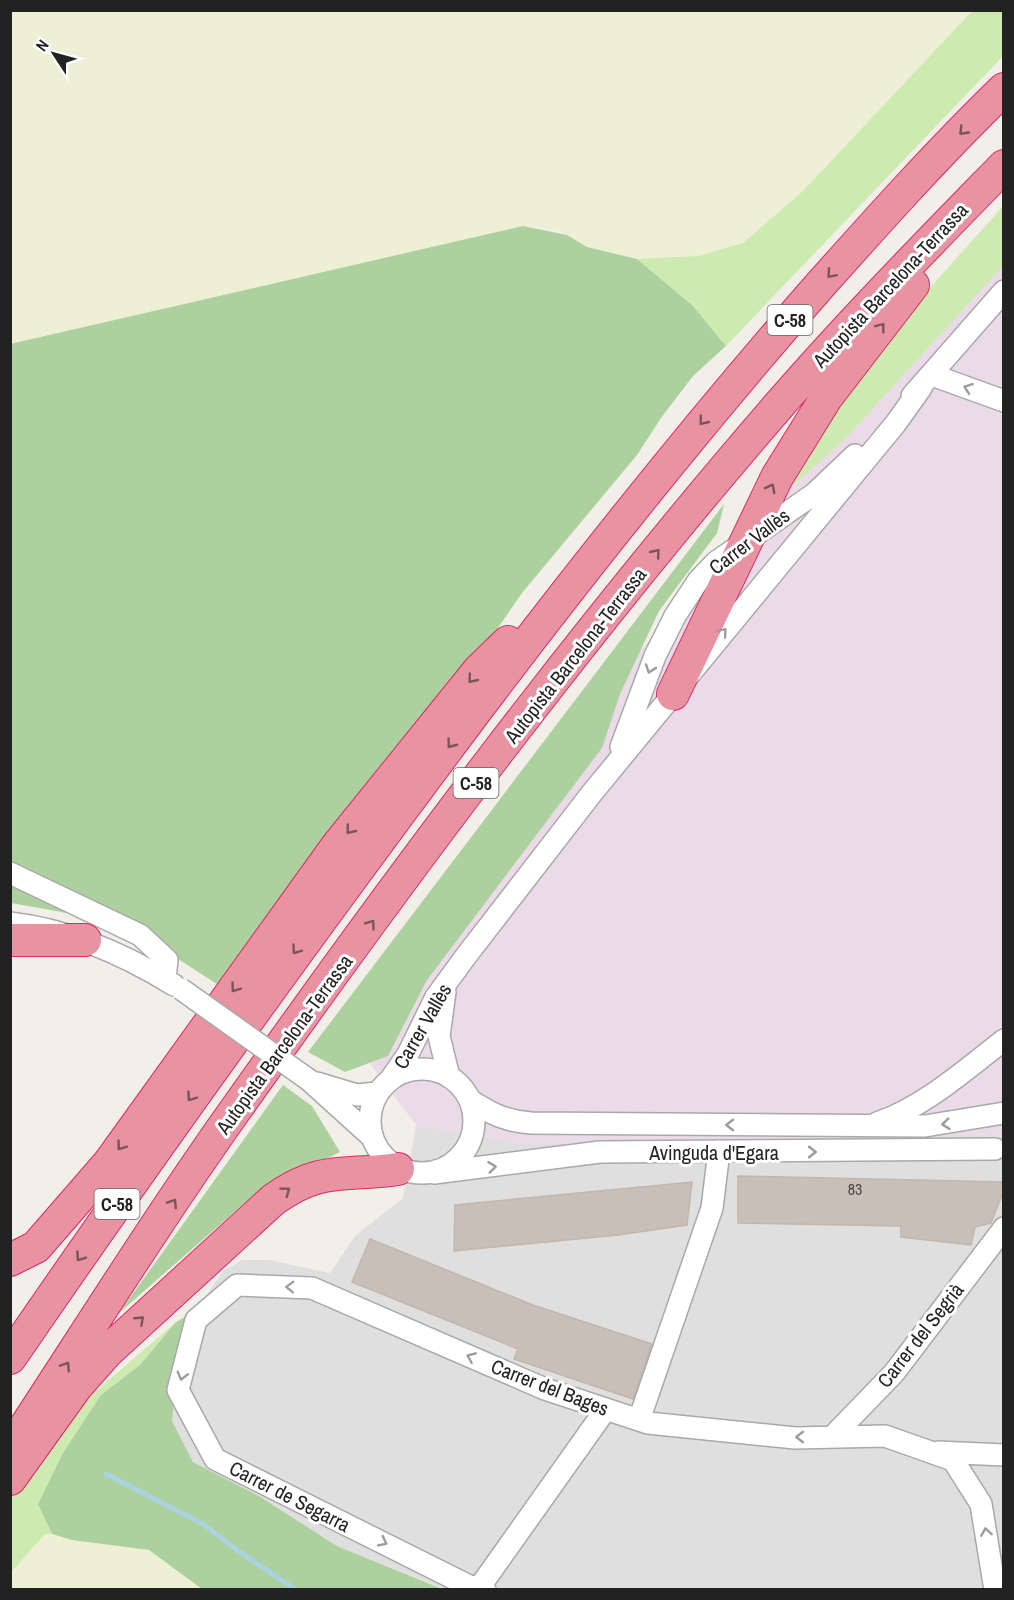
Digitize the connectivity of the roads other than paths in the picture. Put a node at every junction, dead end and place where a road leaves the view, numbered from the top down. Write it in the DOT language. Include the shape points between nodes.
graph roads {
  1 [pos="1004,88"];
  2 [pos="1004,168"];
  3 [pos="1004,291"];
  4 [pos="926,381"];
  5 [pos="1004,401"];
  6 [pos="746,541"];
  7 [pos="588,563"];
  8 [pos="673,694"];
  9 [pos="592,793"];
  10 [pos="10,873"];
  11 [pos="10,923"];
  12 [pos="10,940"];
  13 [pos="85,940"];
  14 [pos="455,971"];
  15 [pos="173,984"];
  16 [pos="1004,1040"];
  17 [pos="449,1077"];
  18 [pos="309,1080"];
  19 [pos="384,1087"];
  20 [pos="470,1100"];
  21 [pos="1003,1113"];
  22 [pos="867,1126"];
  23 [pos="372,1137"];
  24 [pos="719,1151"];
  25 [pos="999,1151"];
  26 [pos="398,1169"];
  27 [pos="434,1173"];
  28 [pos="1004,1228"];
  29 [pos="10,1260"];
  30 [pos="196,1320"];
  31 [pos="10,1358"];
  32 [pos="606,1409"];
  33 [pos="639,1420"];
  34 [pos="832,1437"];
  35 [pos="10,1450"];
  36 [pos="927,1451"];
  37 [pos="1004,1455"];
  38 [pos="10,1479"];
  39 [pos="474,1588"];
  40 [pos="995,1590"];
  1 -- 7 [label="highway, C-58, one-way" via="883,214 740,376"];
  6 -- 2 [label="highway, one-way" via="777,477 825,398"];
  35 -- 2 [label="highway, Autopista Barcelona-Terrassa / C-58, one-way" via="234,1111 515,730 782,401 901,271"];
  3 -- 4 [label="street, Carrer Vallès"];
  5 -- 4 [label="street, one-way"];
  4 -- 6 [label="street, Carrer Vallès" via="814,494"];
  8 -- 4 [label="street, Carrer Vallès, one-way" via="896,423"];
  6 -- 8 [label="highway"];
  6 -- 9 [label="street, Carrer Vallès, one-way" via="716,562 698,581 675,616 655,656 625,739"];
  7 -- 29 [label="highway, one-way" via="479,670 337,846 109,1163 36,1246"];
  7 -- 31 [label="highway, C-58, one-way" via="224,1049"];
  8 -- 9 [label="street, Carrer Vallès"];
  9 -- 14 [label="street, Carrer Vallès"];
  10 -- 15 [label="street" via="140,935 167,960"];
  11 -- 13 [label="street"];
  12 -- 13 [label="highway"];
  13 -- 15 [label="street" via="124,956"];
  14 -- 17 [label="street, Carrer Vallès" via="442,1001 440,1019 441,1049"];
  14 -- 19 [label="street, Carrer Vallès" via="431,1004 408,1054"];
  15 -- 18 [label="street, bridge"];
  16 -- 22 [label="street" via="914,1106"];
  17 -- 19 [label="street" via="416,1069"];
  17 -- 20 [label="street"];
  18 -- 19 [label="street" via="357,1095"];
  18 -- 23 [label="street"];
  19 -- 23 [label="street" via="370,1110"];
  22 -- 20 [label="street, Avinguda d'Egara, one-way" via="510,1122"];
  20 -- 27 [label="street" via="472,1138 463,1154"];
  21 -- 22 [label="street, Avinguda d'Egara, one-way" via="952,1124"];
  21 -- 25 [label="street, Avinguda d'Egara" via="986,1130 987,1140"];
  23 -- 26 [label="street" via="380,1154"];
  24 -- 25 [label="street, Avinguda d'Egara, one-way"];
  27 -- 24 [label="street, Avinguda d'Egara, one-way" via="600,1152"];
  24 -- 33 [label="street" via="712,1208"];
  26 -- 27 [label="street"];
  38 -- 26 [label="highway, one-way" via="107,1352 273,1200 315,1176"];
  28 -- 34 [label="street, Carrer del Segrià" via="894,1373"];
  32 -- 30 [label="street, Carrer del Bages, one-way" via="545,1389 312,1288 237,1285"];
  30 -- 39 [label="street, Carrer de Segarra, one-way" via="178,1390 215,1459"];
  32 -- 33 [label="street, Carrer del Bages"];
  32 -- 39 [label="street"];
  34 -- 33 [label="street, Carrer del Bages, one-way" via="795,1438"];
  34 -- 36 [label="street, Carrer del Bages" via="885,1436"];
  36 -- 37 [label="street, Carrer del Bages"];
  40 -- 36 [label="street, Carrer del Bages, one-way" via="981,1504 953,1460"];
}
